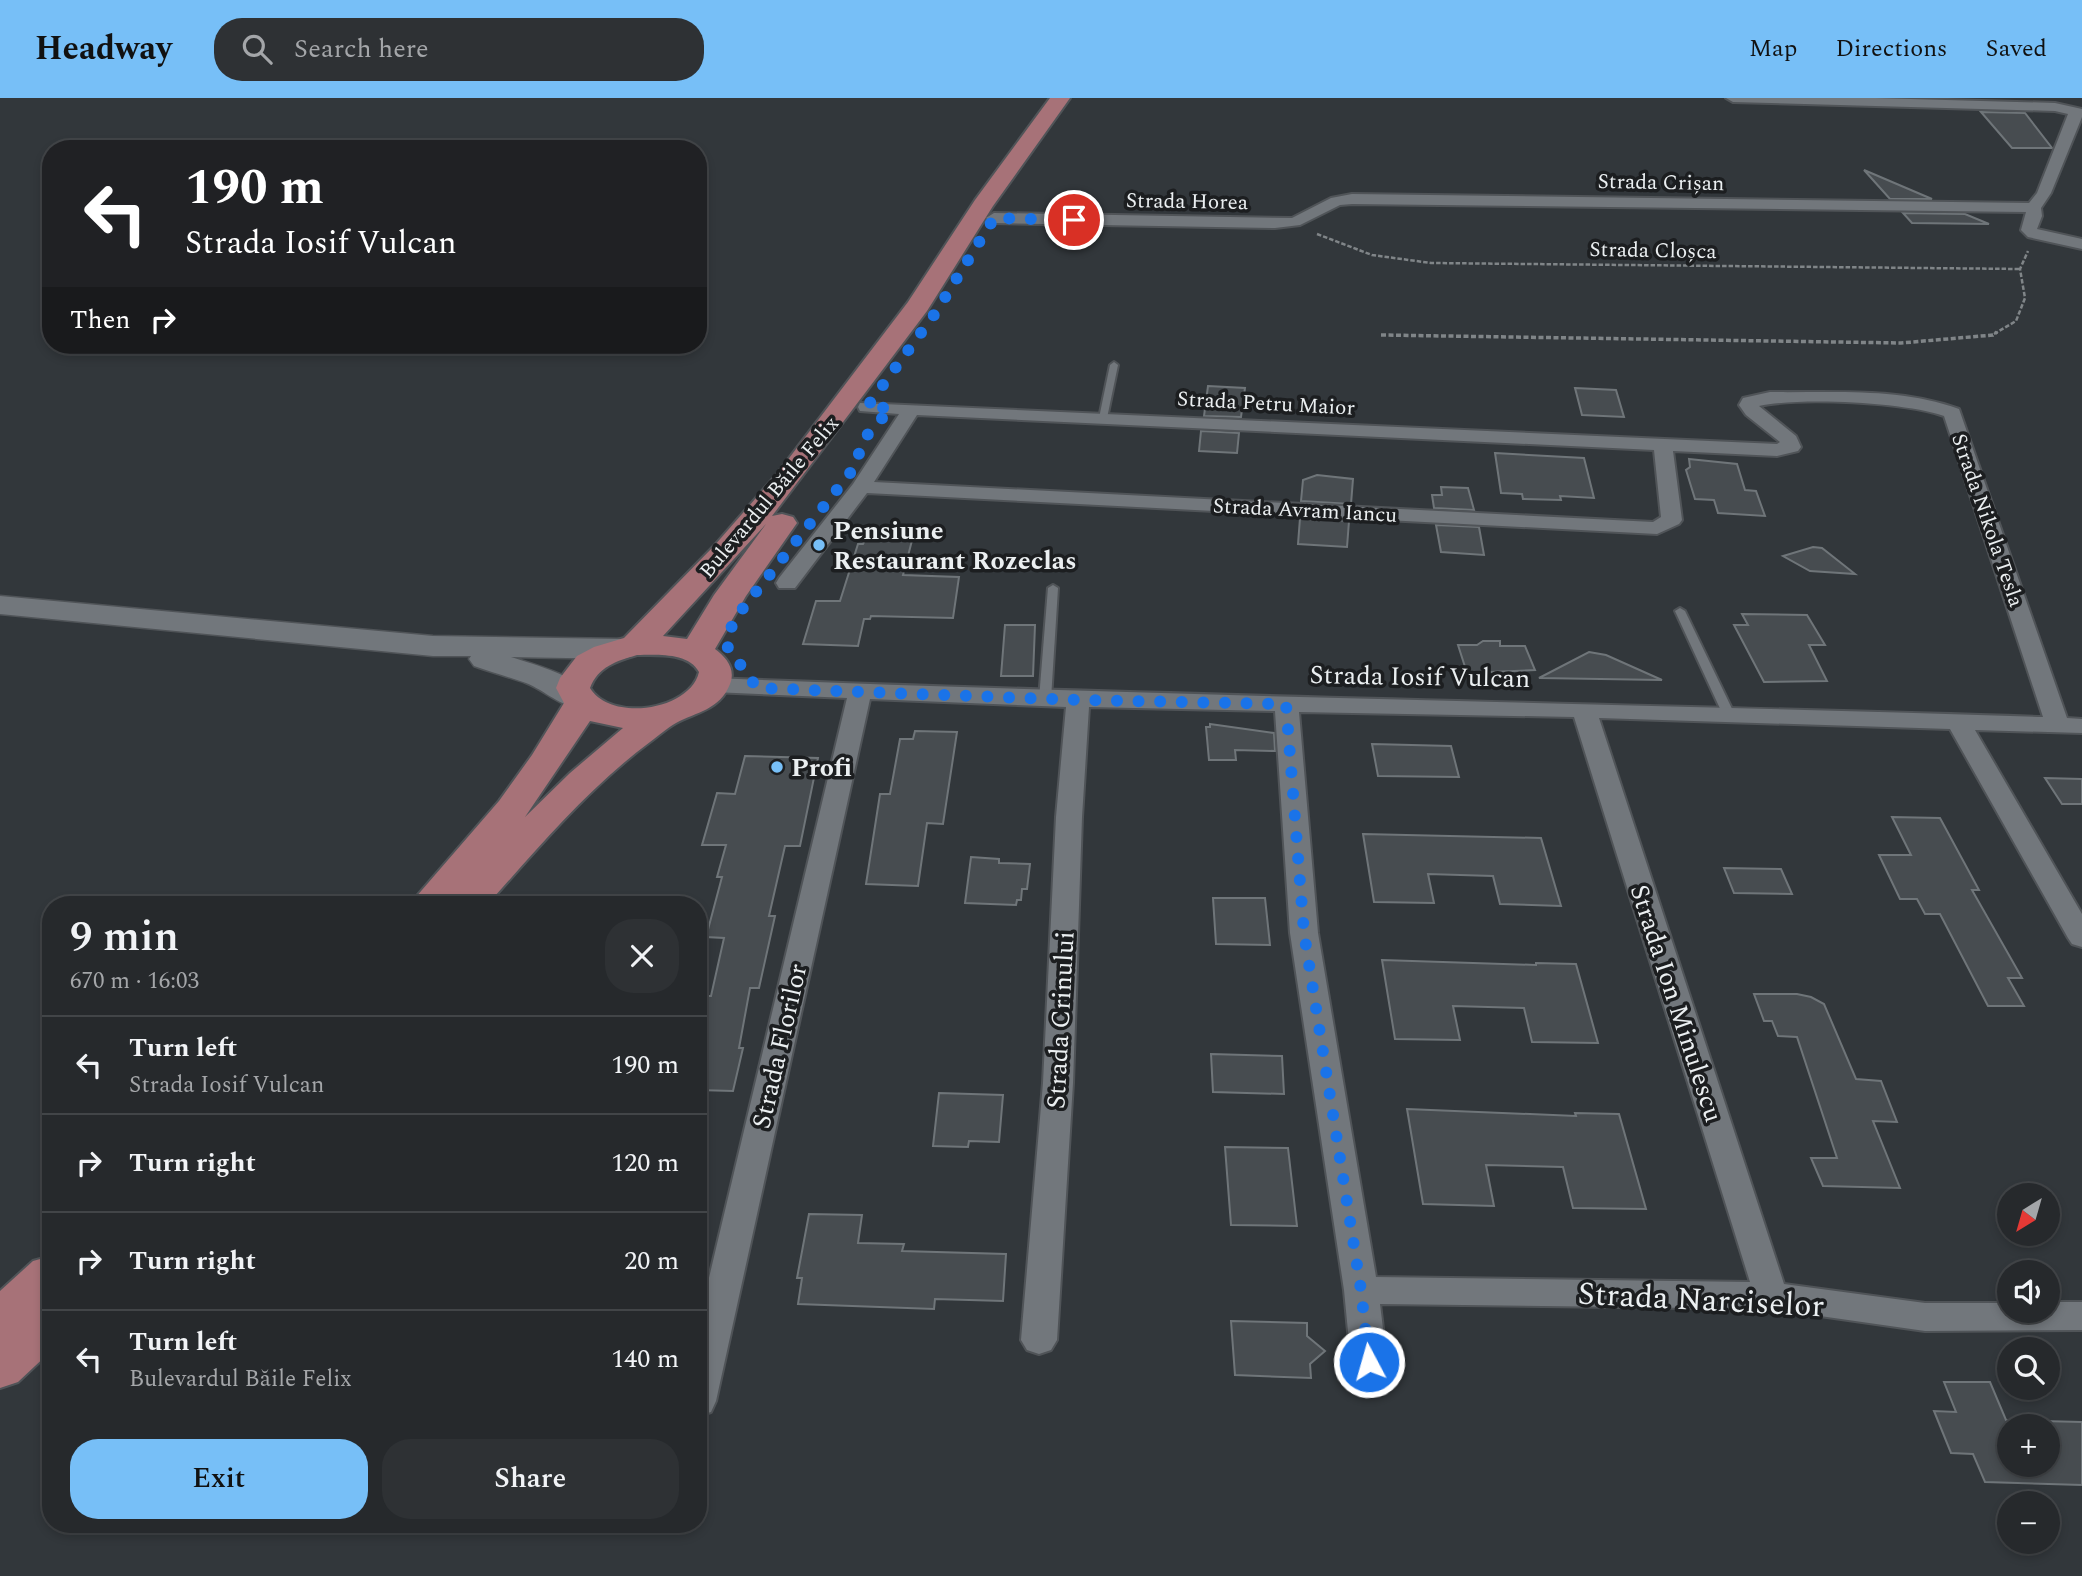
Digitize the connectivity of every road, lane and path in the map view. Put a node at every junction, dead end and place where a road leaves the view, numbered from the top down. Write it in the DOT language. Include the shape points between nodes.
graph roads {
  1 [pos="1060,98"];
  2 [pos="1077,98"];
  3 [pos="1733,98"];
  4 [pos="1877,100"];
  5 [pos="2079,113"];
  6 [pos="2032,208"];
  7 [pos="994,218"];
  8 [pos="1295,222"];
  9 [pos="2035,234"];
  10 [pos="2082,244"];
  11 [pos="2020,270"];
  12 [pos="1381,335"];
  13 [pos="1114,365"];
  14 [pos="867,407"];
  15 [pos="912,409"];
  16 [pos="1103,418"];
  17 [pos="1663,445"];
  18 [pos="861,487"];
  19 [pos="787,583"];
  20 [pos="1054,588"];
  21 [pos="0,605"];
  22 [pos="1680,611"];
  23 [pos="433,646"];
  24 [pos="629,647"];
  25 [pos="696,652"];
  26 [pos="713,685"];
  27 [pos="860,691"];
  28 [pos="1045,699"];
  29 [pos="1078,700"];
  30 [pos="580,701"];
  31 [pos="1286,704"];
  32 [pos="1584,710"];
  33 [pos="664,715"];
  34 [pos="1729,715"];
  35 [pos="1959,723"];
  36 [pos="2070,726"];
  37 [pos="437,896"];
  38 [pos="473,896"];
  39 [pos="2082,938"];
  40 [pos="42,1283"];
  41 [pos="1361,1290"];
  42 [pos="1771,1296"];
  43 [pos="2082,1316"];
  44 [pos="0,1321"];
  45 [pos="42,1327"];
  46 [pos="1039,1340"];
  47 [pos="707,1362"];
  48 [pos="1369,1362"];
  49 [pos="0,1367"];
  1 -- 24 [label="main road, Bulevardul Băile Felix" via="918,306 787,480 717,562"];
  2 -- 7 [label="main road, Bulevardul Băile Felix"];
  3 -- 4 [label="street"];
  4 -- 5 [label="street" via="2055,107"];
  5 -- 6 [label="street" via="2044,193"];
  6 -- 8 [label="street, Strada Crișan" via="1352,199 1336,201"];
  6 -- 9 [label="street" via="2029,230"];
  7 -- 8 [label="street, Strada Horea"];
  7 -- 14 [label="main road, Bulevardul Băile Felix" via="936,312"];
  8 -- 11 [label="path, Strada Cloșca" via="1371,257 1431,263"];
  9 -- 10 [label="street"];
  9 -- 11 [label="path"];
  11 -- 12 [label="path" via="2025,298 2016,321 1993,335 1901,343"];
  13 -- 16 [label="lane"];
  14 -- 15 [label="street, Strada Petru Maior"];
  14 -- 25 [label="main road, Bulevardul Băile Felix" via="756,557"];
  15 -- 16 [label="street, Strada Petru Maior"];
  15 -- 18 [label="street"];
  16 -- 17 [label="street, Strada Petru Maior"];
  17 -- 18 [label="street, Strada Avram Iancu" via="1672,520 1657,528"];
  17 -- 36 [label="street, Strada Nikola Tesla" via="1791,447 1789,440 1748,405 1756,399 1913,401 1952,413"];
  18 -- 19 [label="street"];
  20 -- 28 [label="lane"];
  21 -- 23 [label="main road"];
  22 -- 34 [label="lane"];
  23 -- 24 [label="main road"];
  23 -- 30 [label="main road" via="540,677"];
  24 -- 25 [label="main road" via="669,645"];
  24 -- 30 [label="main road" via="601,655 579,672 573,688"];
  25 -- 26 [label="main road" via="712,667"];
  26 -- 27 [label="street, Strada Iosif Vulcan"];
  26 -- 33 [label="main road" via="695,702"];
  27 -- 28 [label="street, Strada Iosif Vulcan"];
  27 -- 47 [label="street, Strada Florilor"];
  28 -- 29 [label="street, Strada Iosif Vulcan"];
  29 -- 31 [label="street, Strada Iosif Vulcan"];
  29 -- 46 [label="street, Strada Crinului"];
  30 -- 33 [label="main road" via="608,716"];
  30 -- 37 [label="main road" via="552,754 515,807"];
  31 -- 32 [label="street, Strada Iosif Vulcan"];
  31 -- 41 [label="street" via="1304,933"];
  32 -- 34 [label="street, Strada Iosif Vulcan"];
  32 -- 42 [label="street, Strada Ion Minulescu"];
  33 -- 38 [label="main road" via="616,749 575,787"];
  34 -- 35 [label="street, Strada Iosif Vulcan"];
  35 -- 36 [label="street, Strada Iosif Vulcan"];
  35 -- 39 [label="street"];
  40 -- 44 [label="main road"];
  41 -- 42 [label="street, Strada Narciselor"];
  41 -- 48 [label="street"];
  42 -- 43 [label="street, Strada Narciselor" via="1925,1317"];
  45 -- 49 [label="main road"];
}
